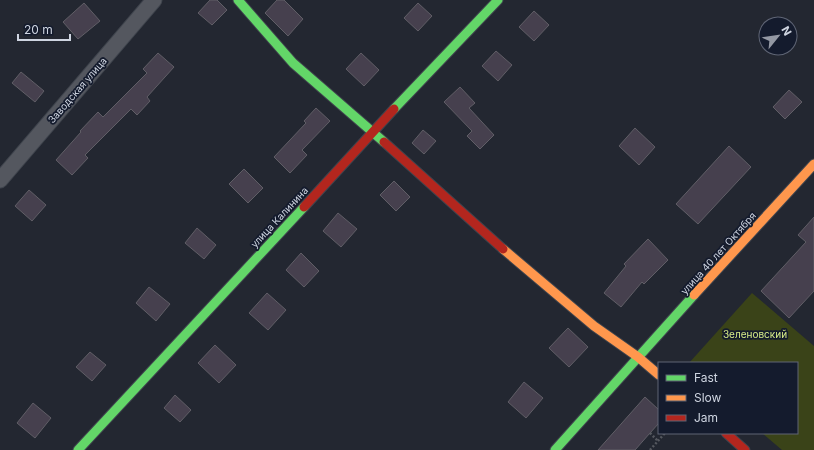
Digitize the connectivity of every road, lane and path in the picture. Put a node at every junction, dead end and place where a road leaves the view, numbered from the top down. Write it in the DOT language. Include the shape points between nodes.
graph roads {
  1 [pos="154,0"];
  2 [pos="238,0"];
  3 [pos="498,0"];
  4 [pos="373,132"];
  5 [pos="814,164"];
  6 [pos="0,180"];
  7 [pos="638,357"];
  8 [pos="658,374"];
  9 [pos="650,433"];
  10 [pos="664,434"];
  11 [pos="727,434"];
  12 [pos="658,441"];
  13 [pos="78,450"];
  14 [pos="555,450"];
  15 [pos="650,450"];
  16 [pos="745,450"];
  1 -- 6 [label="street, Заводская улица"];
  2 -- 4 [label="street" via="293,63"];
  3 -- 4 [label="street, улица Калинина"];
  4 -- 7 [label="street" via="594,326"];
  4 -- 13 [label="street, улица Калинина"];
  5 -- 7 [label="street, улица 40 лет Октября"];
  7 -- 8 [label="street"];
  7 -- 14 [label="street, улица 40 лет Октября"];
  9 -- 12 [label="path"];
  10 -- 12 [label="path"];
  11 -- 16 [label="street"];
  12 -- 15 [label="path"];
}
